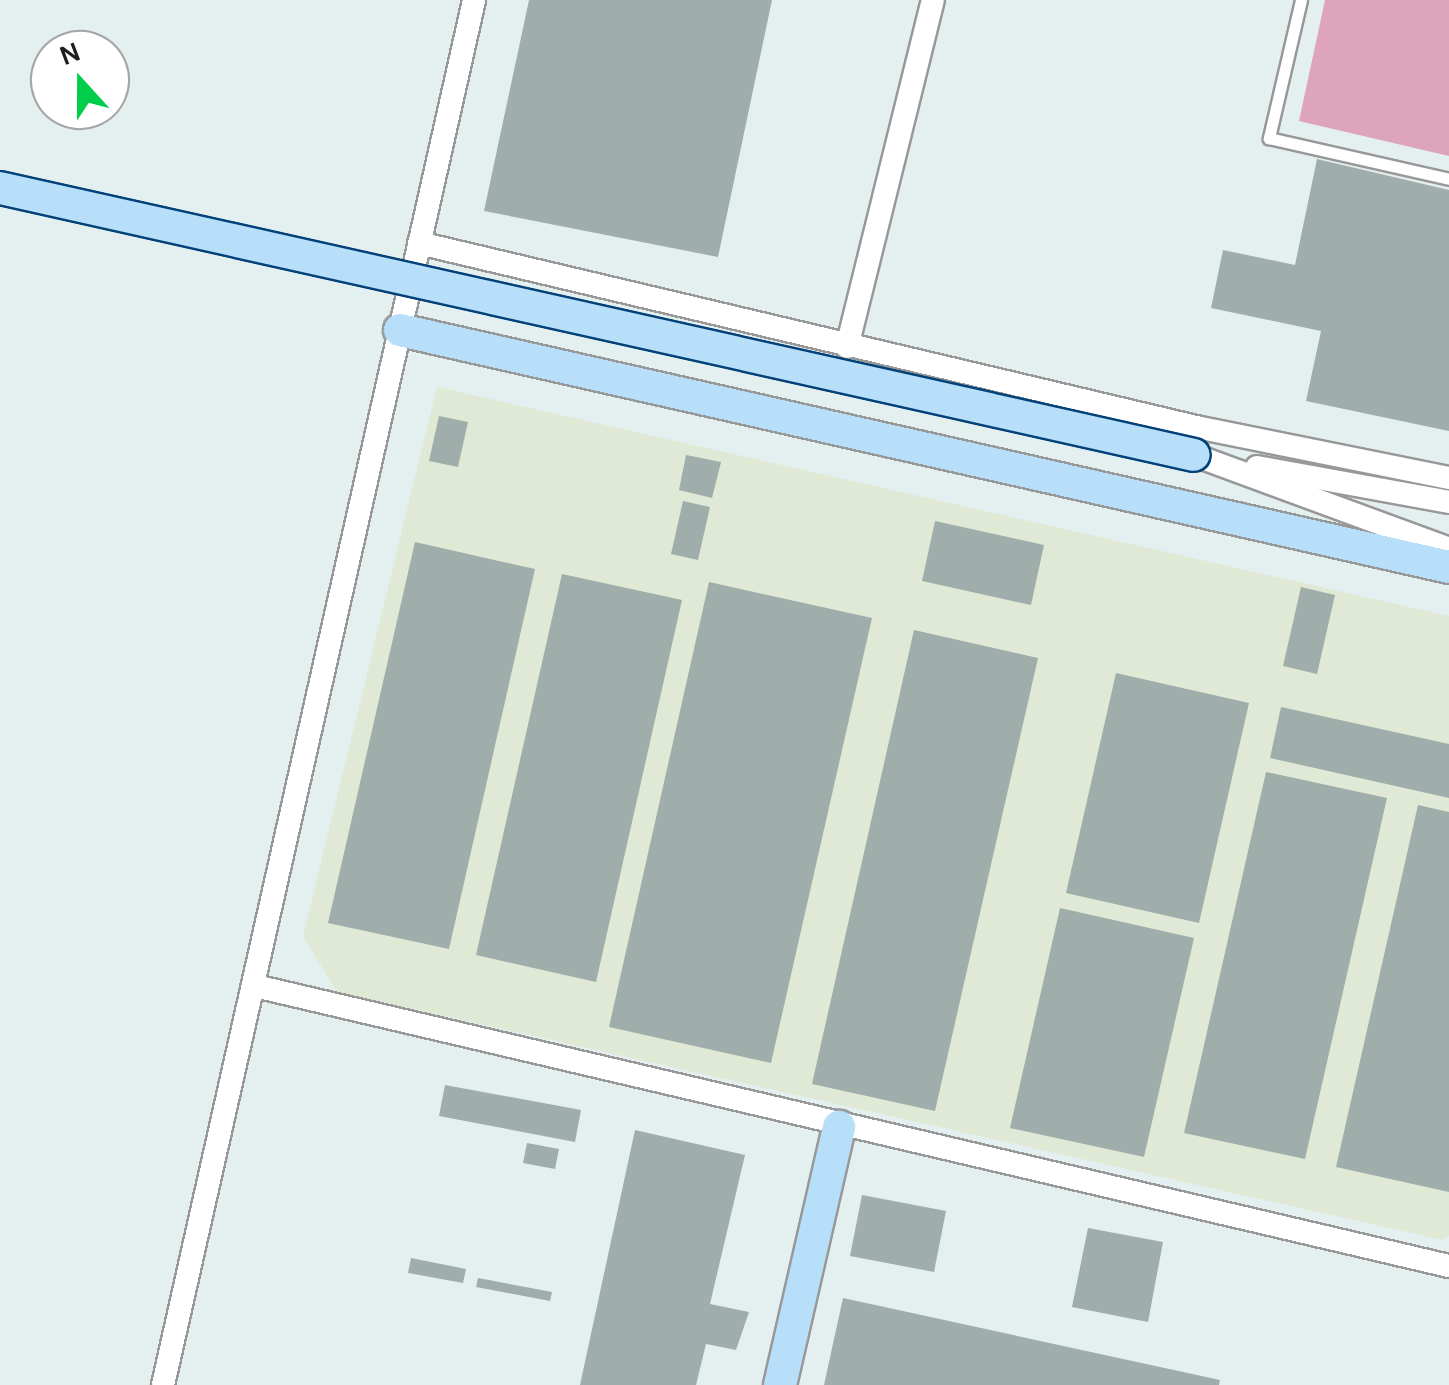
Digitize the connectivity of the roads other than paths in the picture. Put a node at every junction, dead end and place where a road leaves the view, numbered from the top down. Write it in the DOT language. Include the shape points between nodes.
graph roads {
  1 [pos="474,0"];
  2 [pos="933,0"];
  3 [pos="1301,0"];
  4 [pos="1449,179"];
  5 [pos="0,188"];
  6 [pos="419,243"];
  7 [pos="400,330"];
  8 [pos="847,347"];
  9 [pos="1194,455"];
  10 [pos="1449,478"];
  11 [pos="1449,502"];
  12 [pos="1449,550"];
  13 [pos="1449,567"];
  14 [pos="255,986"];
  15 [pos="839,1126"];
  16 [pos="1449,1266"];
  17 [pos="163,1385"];
  18 [pos="780,1385"];
  1 -- 6 [label="street"];
  2 -- 8 [label="street"];
  3 -- 4 [label="lane" via="1269,138"];
  5 -- 9 [label="street, bridge"];
  6 -- 7 [label="street"];
  6 -- 8 [label="street"];
  7 -- 13 [label="street"];
  7 -- 14 [label="street"];
  8 -- 10 [label="street"];
  9 -- 11 [label="street"];
  9 -- 12 [label="street"];
  14 -- 15 [label="street"];
  14 -- 17 [label="street"];
  15 -- 16 [label="street"];
  15 -- 18 [label="street"];
}
